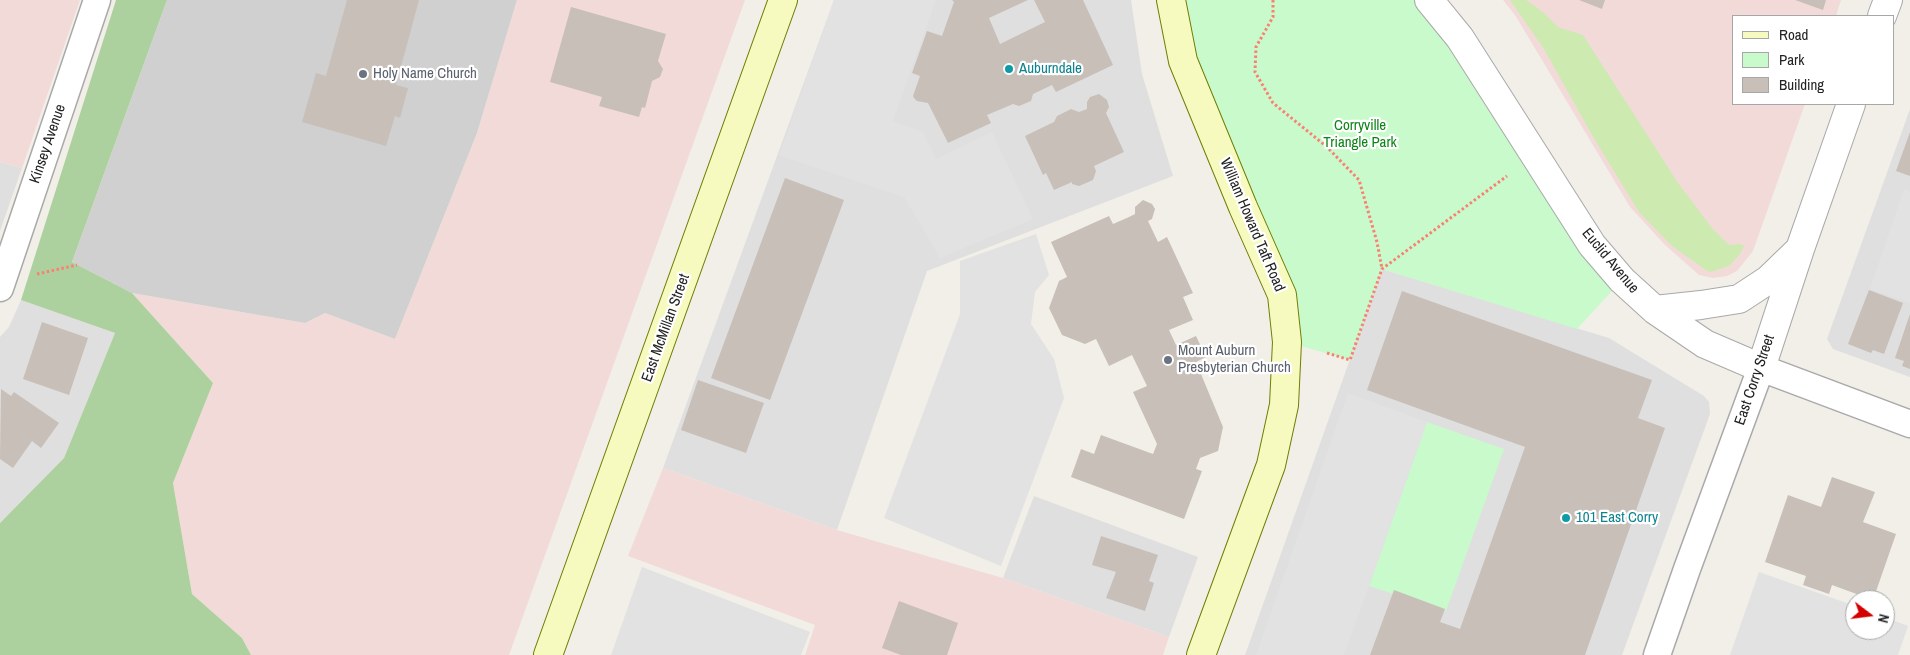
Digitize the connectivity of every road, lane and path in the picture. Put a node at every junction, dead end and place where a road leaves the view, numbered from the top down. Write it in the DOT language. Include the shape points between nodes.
graph roads {
  1 [pos="97,0"];
  2 [pos="783,0"];
  3 [pos="1273,0"];
  4 [pos="1429,0"];
  5 [pos="1888,0"];
  6 [pos="1172,1"];
  7 [pos="1882,15"];
  8 [pos="1851,105"];
  9 [pos="1508,176"];
  10 [pos="1800,249"];
  11 [pos="77,265"];
  12 [pos="1382,268"];
  13 [pos="31,275"];
  14 [pos="0,288"];
  15 [pos="1655,310"];
  16 [pos="1326,353"];
  17 [pos="1761,368"];
  18 [pos="1910,424"];
  19 [pos="548,655"];
  20 [pos="1201,655"];
  21 [pos="1657,655"];
  1 -- 14 [label="street, Kinsey Avenue"];
  2 -- 19 [label="main road, East McMillan Street"];
  3 -- 12 [label="path" via="1274,17 1256,47 1255,72 1273,103 1327,147 1359,180"];
  4 -- 15 [label="street, Euclid Avenue" via="1460,38 1592,245 1622,280"];
  5 -- 7 [label="street"];
  6 -- 20 [label="main road, William Howard Taft Road" via="1183,61 1282,295 1287,342 1284,405 1272,465"];
  8 -- 10 [label="street, East Corry Street"];
  9 -- 12 [label="path"];
  10 -- 15 [label="street" via="1768,280 1739,299"];
  10 -- 17 [label="street, East Corry Street"];
  11 -- 13 [label="path"];
  12 -- 16 [label="path" via="1350,360"];
  15 -- 17 [label="street, Euclid Avenue" via="1705,344"];
  17 -- 18 [label="street, Euclid Avenue"];
  17 -- 21 [label="street, East Corry Street"];
}
